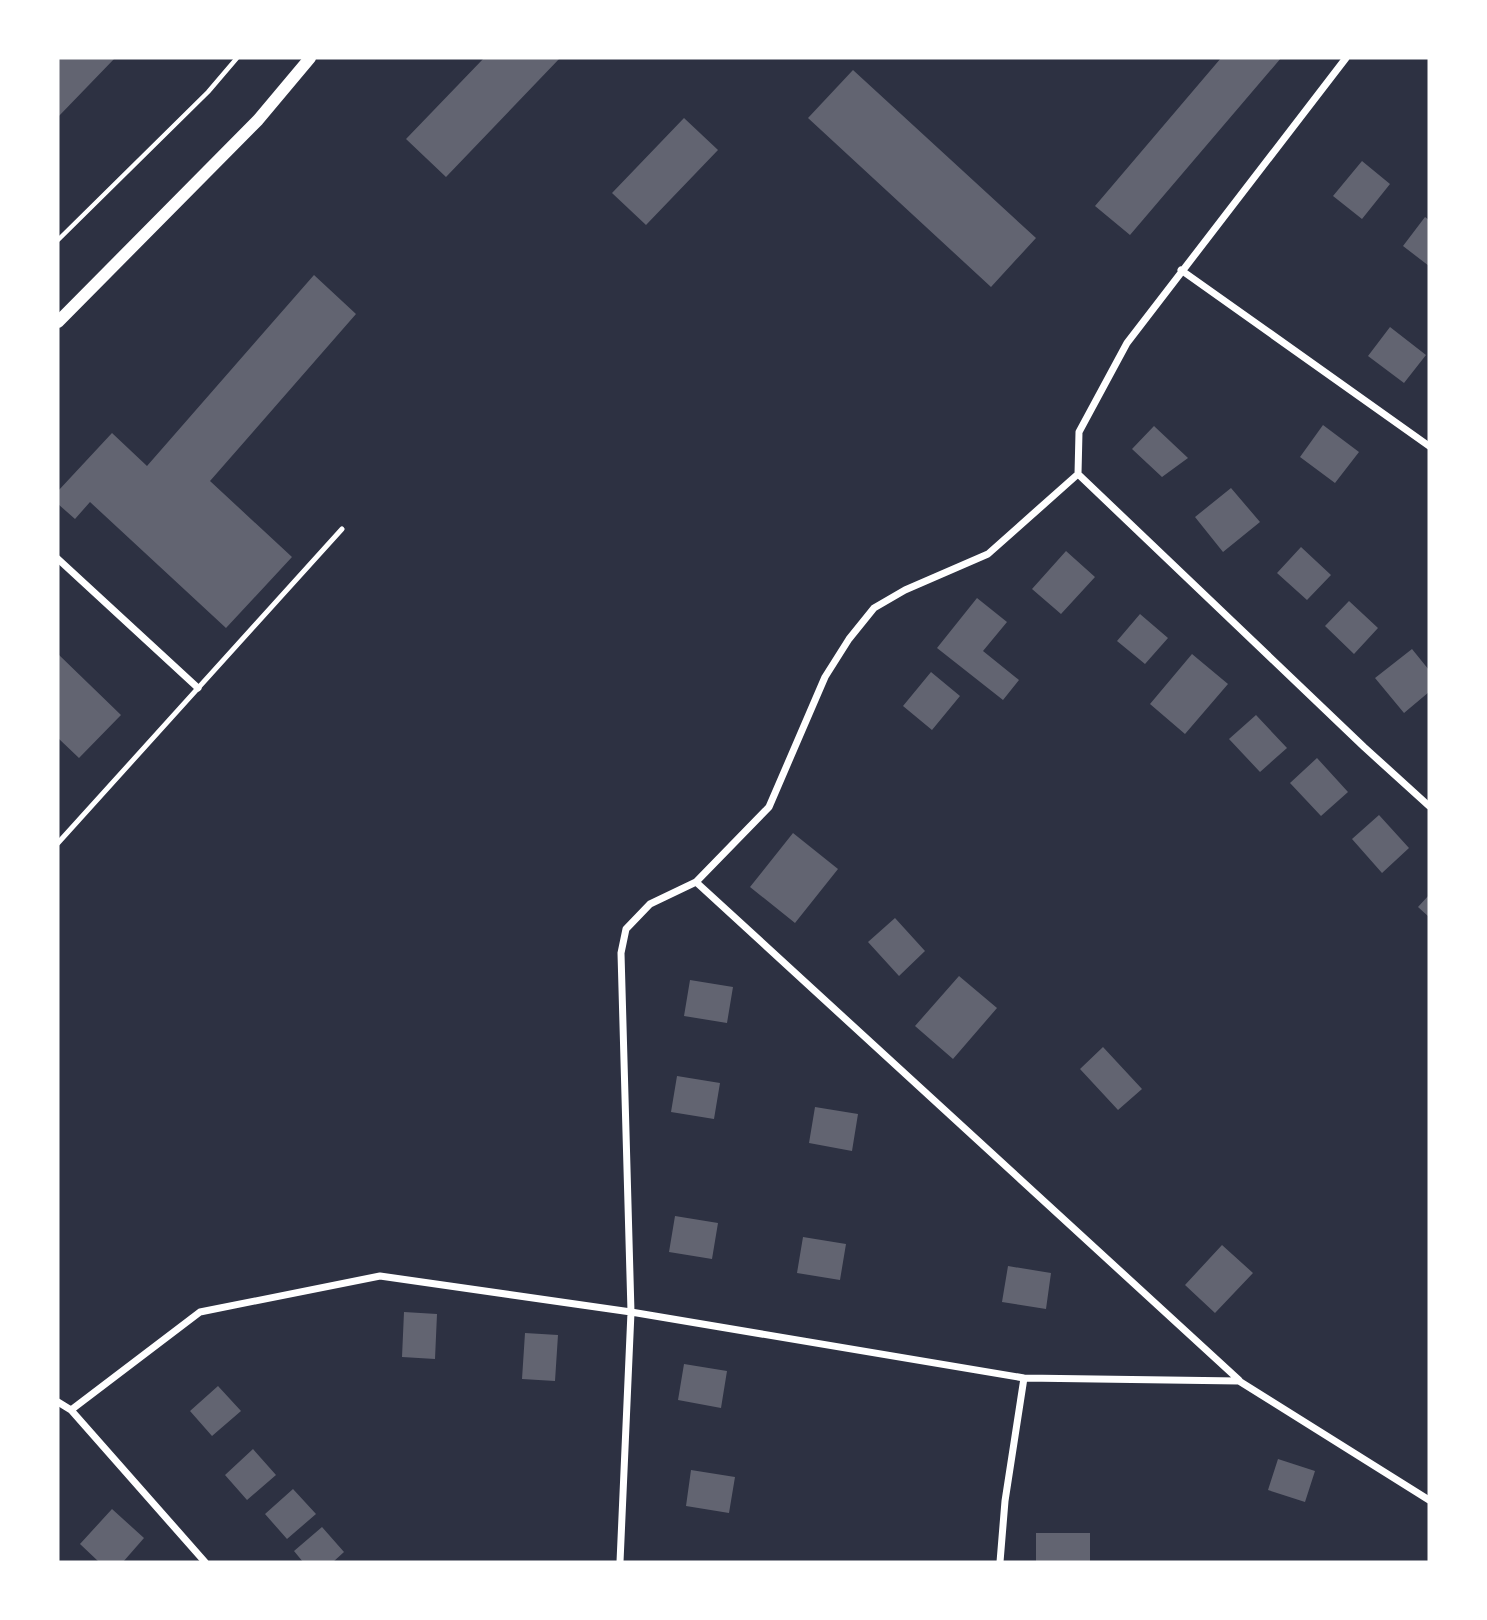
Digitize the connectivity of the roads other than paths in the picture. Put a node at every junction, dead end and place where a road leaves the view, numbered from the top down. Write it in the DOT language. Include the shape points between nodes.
graph roads {
  1 [pos="310,58"];
  2 [pos="1346,58"];
  3 [pos="1181,270"];
  4 [pos="58,322"];
  5 [pos="1429,446"];
  6 [pos="1078,474"];
  7 [pos="342,528"];
  8 [pos="58,559"];
  9 [pos="198,688"];
  10 [pos="1429,806"];
  11 [pos="58,843"];
  12 [pos="696,883"];
  13 [pos="631,1312"];
  14 [pos="1024,1378"];
  15 [pos="1239,1381"];
  16 [pos="58,1402"];
  17 [pos="71,1409"];
  18 [pos="1429,1500"];
  19 [pos="205,1562"];
  20 [pos="620,1562"];
  21 [pos="1000,1562"];
  1 -- 4 [label="street" via="258,120"];
  2 -- 3 [label="street"];
  3 -- 5 [label="street"];
  3 -- 6 [label="street" via="1127,343 1079,432"];
  6 -- 10 [label="street"];
  6 -- 12 [label="street" via="988,554 874,608 825,677 769,807"];
  7 -- 9 [label="lane"];
  8 -- 9 [label="street"];
  9 -- 11 [label="lane"];
  12 -- 13 [label="street" via="650,904 626,929 621,953"];
  12 -- 15 [label="street"];
  13 -- 14 [label="street"];
  13 -- 17 [label="street" via="380,1276 201,1312"];
  13 -- 20 [label="street"];
  14 -- 15 [label="street"];
  14 -- 21 [label="street"];
  15 -- 18 [label="street"];
  16 -- 17 [label="street"];
  17 -- 19 [label="street"];
}
